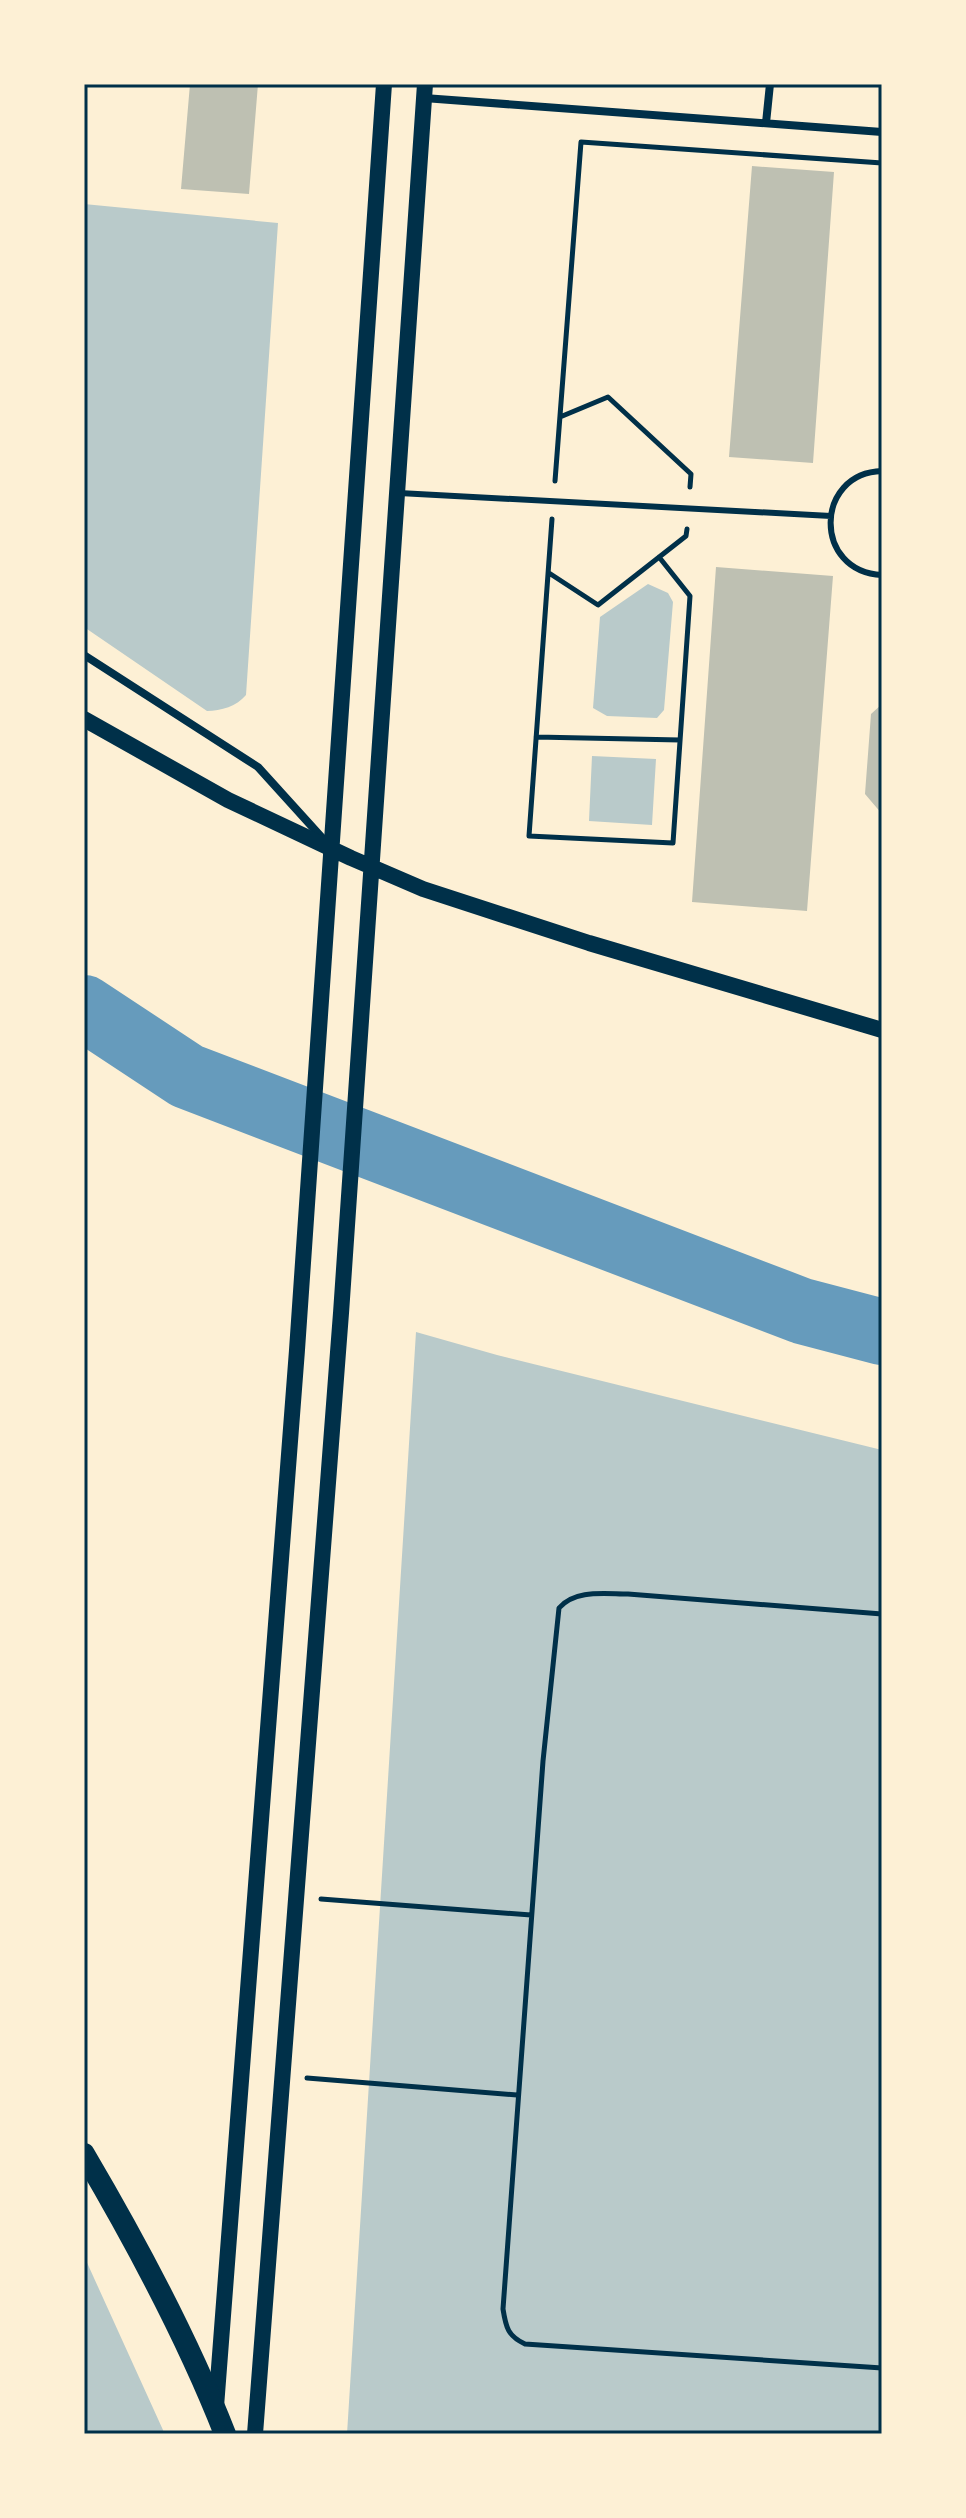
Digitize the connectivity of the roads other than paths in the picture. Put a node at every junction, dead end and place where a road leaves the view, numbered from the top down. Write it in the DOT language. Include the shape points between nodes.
graph roads {
  1 [pos="384,84"];
  2 [pos="770,84"];
  3 [pos="425,91"];
  4 [pos="766,123"];
  5 [pos="882,132"];
  6 [pos="882,471"];
  7 [pos="398,493"];
  8 [pos="831,516"];
  9 [pos="882,575"];
  10 [pos="84,655"];
  11 [pos="84,719"];
  12 [pos="333,850"];
  13 [pos="373,867"];
  14 [pos="882,1030"];
  15 [pos="84,2154"];
  16 [pos="216,2409"];
  17 [pos="225,2434"];
  18 [pos="255,2434"];
  1 -- 12 [label="main road"];
  2 -- 4 [label="street"];
  3 -- 4 [label="street"];
  3 -- 7 [label="main road"];
  4 -- 5 [label="street"];
  6 -- 8 [label="lane" via="856,478 842,489"];
  7 -- 8 [label="lane"];
  7 -- 13 [label="main road"];
  8 -- 9 [label="lane" via="832,539 841,556 854,567"];
  10 -- 12 [label="street" via="258,767"];
  11 -- 12 [label="main road" via="228,800"];
  12 -- 13 [label="main road"];
  12 -- 16 [label="main road"];
  13 -- 14 [label="main road" via="533,926"];
  13 -- 18 [label="main road"];
  15 -- 16 [label="highway"];
  16 -- 17 [label="highway"];
}
